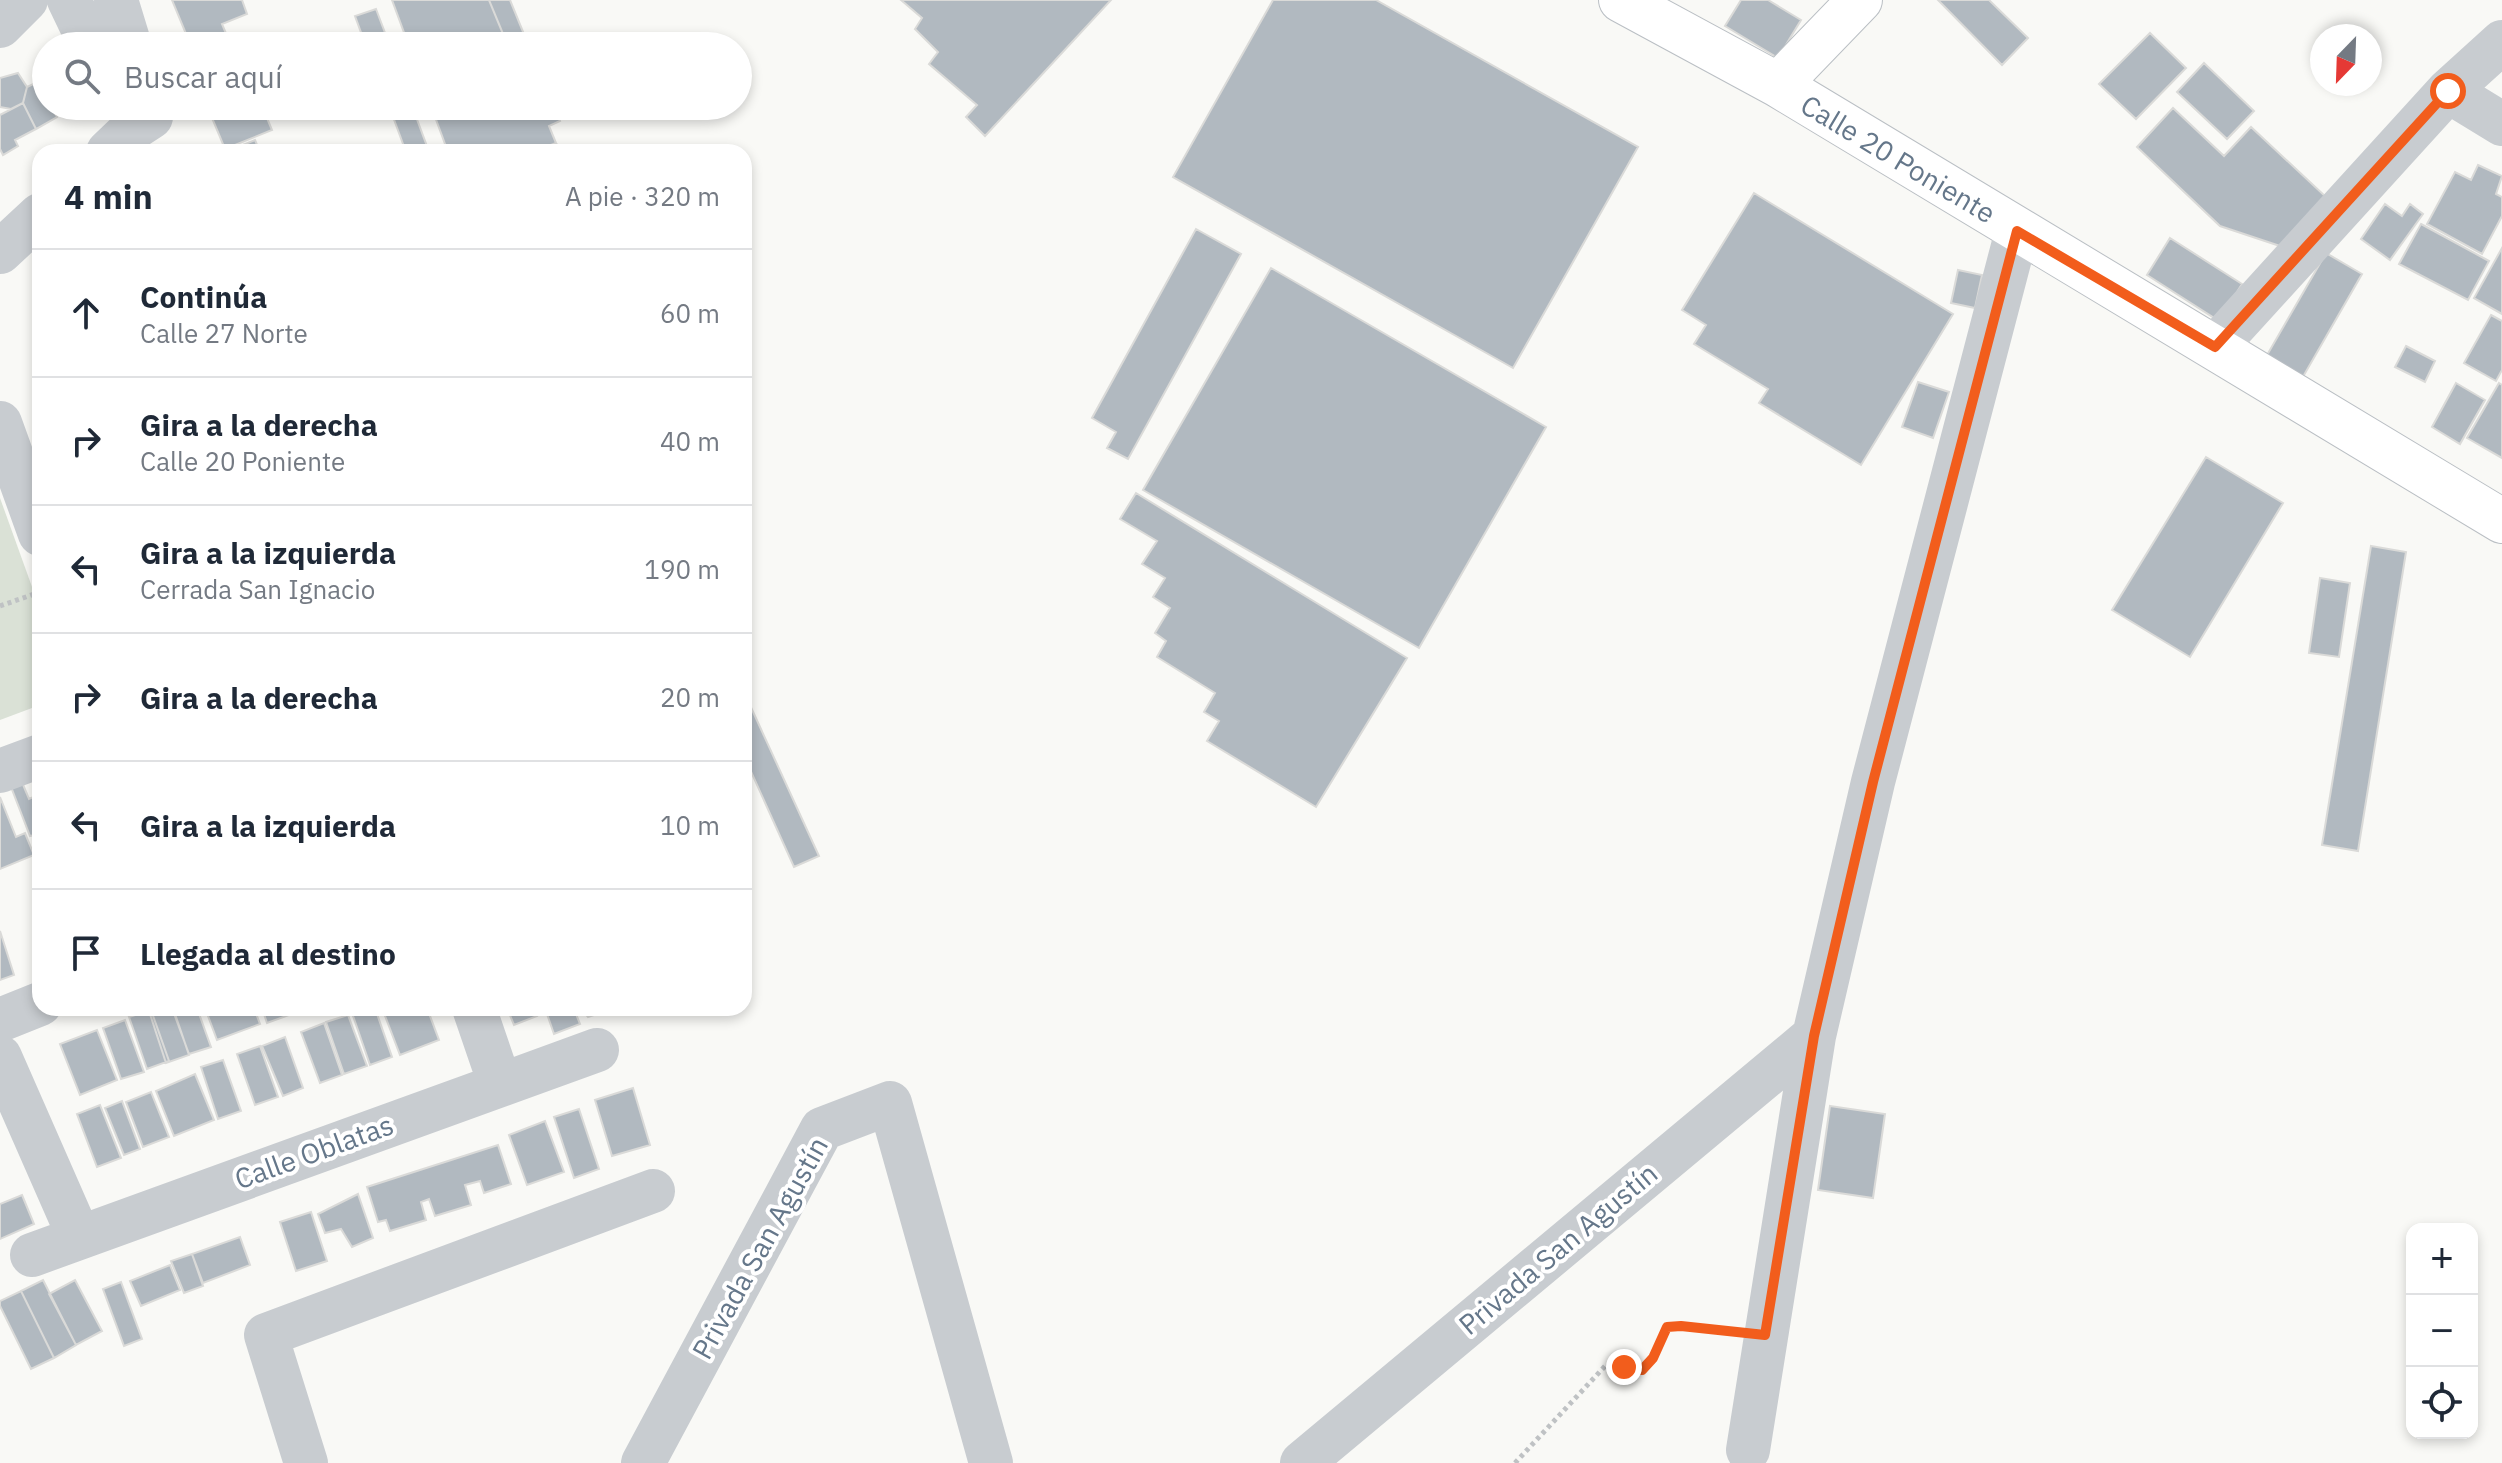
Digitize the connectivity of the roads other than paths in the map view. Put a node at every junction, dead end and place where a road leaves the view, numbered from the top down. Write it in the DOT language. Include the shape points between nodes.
graph roads {
  1 [pos="26,0"];
  2 [pos="69,0"];
  3 [pos="116,0"];
  4 [pos="1621,0"];
  5 [pos="1860,0"];
  6 [pos="0,26"];
  7 [pos="84,32"];
  8 [pos="126,32"];
  9 [pos="2502,42"];
  10 [pos="1778,85"];
  11 [pos="2448,91"];
  12 [pos="2502,124"];
  13 [pos="32,222"];
  14 [pos="2017,231"];
  15 [pos="0,252"];
  16 [pos="2215,347"];
  17 [pos="0,423"];
  18 [pos="32,512"];
  19 [pos="2502,521"];
  20 [pos="32,759"];
  21 [pos="0,771"];
  22 [pos="32,1007"];
  23 [pos="477,1016"];
  24 [pos="0,1020"];
  25 [pos="1814,1036"];
  26 [pos="597,1050"];
  27 [pos="0,1057"];
  28 [pos="500,1084"];
  29 [pos="653,1191"];
  30 [pos="79,1237"];
  31 [pos="32,1255"];
  32 [pos="1748,1450"];
  33 [pos="306,1463"];
  34 [pos="643,1463"];
  35 [pos="991,1463"];
  36 [pos="1302,1463"];
  1 -- 6 [label="street"];
  2 -- 7 [label="street"];
  3 -- 8 [label="street"];
  4 -- 10 [label="main road, Calle 20 Poniente"];
  5 -- 10 [label="main road"];
  9 -- 11 [label="street"];
  10 -- 14 [label="main road, Calle 20 Poniente"];
  11 -- 12 [label="street"];
  11 -- 16 [label="street"];
  13 -- 15 [label="street"];
  14 -- 16 [label="main road, Calle 20 Poniente"];
  14 -- 25 [label="street" via="1873,782"];
  16 -- 19 [label="main road, Calle 20 Poniente"];
  17 -- 18 [label="street"];
  20 -- 21 [label="street"];
  22 -- 24 [label="street"];
  23 -- 28 [label="street"];
  25 -- 32 [label="street"];
  25 -- 36 [label="street, Privada San Agustín"];
  26 -- 28 [label="street, Calle Oblatas"];
  27 -- 30 [label="street"];
  28 -- 30 [label="street, Calle Oblatas"];
  29 -- 33 [label="street" via="266,1335"];
  30 -- 31 [label="street, Calle Oblatas"];
  34 -- 35 [label="street, Privada San Agustín" via="822,1129 890,1103"];
}
